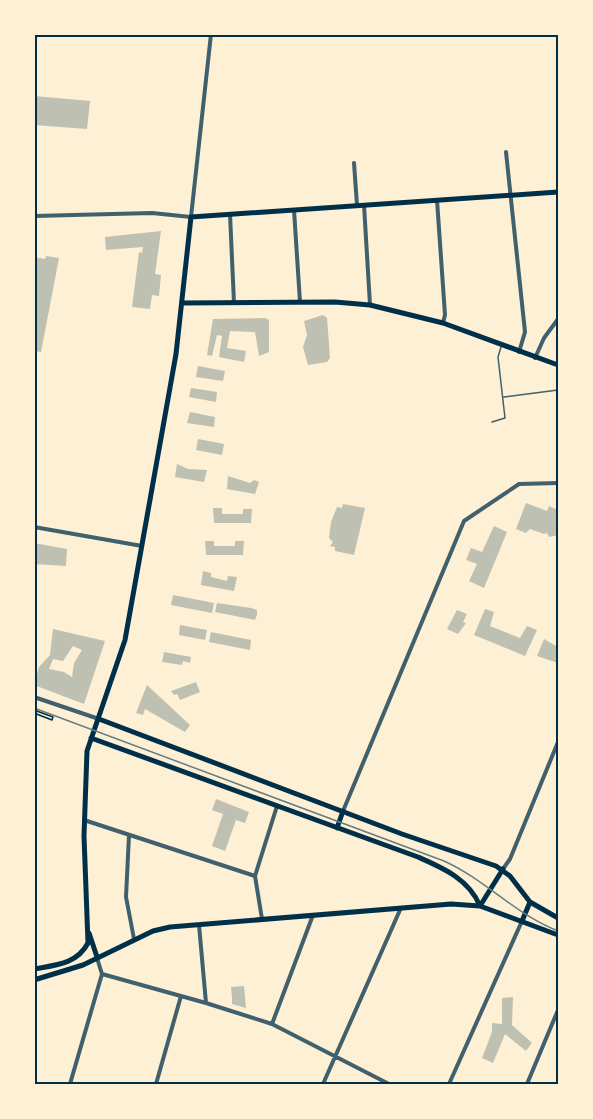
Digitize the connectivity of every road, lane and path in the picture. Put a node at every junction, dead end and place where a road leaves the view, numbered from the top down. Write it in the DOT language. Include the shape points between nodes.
graph roads {
  1 [pos="211,34"];
  2 [pos="506,152"];
  3 [pos="354,163"];
  4 [pos="558,192"];
  5 [pos="509,195"];
  6 [pos="437,200"];
  7 [pos="357,205"];
  8 [pos="364,205"];
  9 [pos="294,210"];
  10 [pos="230,214"];
  11 [pos="34,216"];
  12 [pos="191,216"];
  13 [pos="182,303"];
  14 [pos="234,303"];
  15 [pos="300,303"];
  16 [pos="370,305"];
  17 [pos="558,319"];
  18 [pos="443,323"];
  19 [pos="501,346"];
  20 [pos="519,352"];
  21 [pos="535,358"];
  22 [pos="558,365"];
  23 [pos="558,390"];
  24 [pos="503,398"];
  25 [pos="492,422"];
  26 [pos="558,483"];
  27 [pos="34,527"];
  28 [pos="143,546"];
  29 [pos="34,697"];
  30 [pos="34,712"];
  31 [pos="99,718"];
  32 [pos="91,738"];
  33 [pos="558,742"];
  34 [pos="277,806"];
  35 [pos="343,811"];
  36 [pos="84,820"];
  37 [pos="338,828"];
  38 [pos="129,835"];
  39 [pos="503,869"];
  40 [pos="255,876"];
  41 [pos="530,902"];
  42 [pos="480,906"];
  43 [pos="400,910"];
  44 [pos="313,915"];
  45 [pos="558,918"];
  46 [pos="262,919"];
  47 [pos="86,920"];
  48 [pos="522,921"];
  49 [pos="199,924"];
  50 [pos="558,935"];
  51 [pos="134,939"];
  52 [pos="88,943"];
  53 [pos="82,954"];
  54 [pos="97,957"];
  55 [pos="34,969"];
  56 [pos="102,974"];
  57 [pos="34,980"];
  58 [pos="181,996"];
  59 [pos="206,1003"];
  60 [pos="558,1010"];
  61 [pos="272,1024"];
  62 [pos="336,1056"];
  63 [pos="70,1084"];
  64 [pos="156,1084"];
  65 [pos="323,1084"];
  66 [pos="389,1084"];
  67 [pos="449,1084"];
  68 [pos="527,1084"];
  1 -- 12 [label="street"];
  2 -- 5 [label="street"];
  3 -- 7 [label="street"];
  4 -- 5 [label="main road"];
  5 -- 6 [label="main road"];
  5 -- 20 [label="street" via="525,332"];
  6 -- 8 [label="main road"];
  6 -- 18 [label="street"];
  7 -- 8 [label="main road"];
  7 -- 9 [label="main road"];
  8 -- 16 [label="street"];
  9 -- 10 [label="main road"];
  9 -- 15 [label="street"];
  10 -- 12 [label="main road"];
  10 -- 14 [label="street"];
  11 -- 12 [label="street"];
  12 -- 13 [label="main road"];
  13 -- 14 [label="main road"];
  13 -- 28 [label="main road"];
  14 -- 15 [label="main road"];
  15 -- 16 [label="main road"];
  16 -- 18 [label="main road"];
  17 -- 21 [label="street"];
  18 -- 19 [label="main road"];
  19 -- 20 [label="main road"];
  19 -- 24 [label="lane" via="498,357"];
  20 -- 21 [label="main road"];
  21 -- 22 [label="main road"];
  23 -- 24 [label="lane"];
  24 -- 25 [label="lane" via="505,418"];
  26 -- 35 [label="street" via="519,484 464,521"];
  27 -- 28 [label="street"];
  28 -- 31 [label="main road" via="125,640"];
  29 -- 31 [label="street"];
  30 -- 30 [label="path" via="52,720 53,717"];
  31 -- 32 [label="main road"];
  31 -- 35 [label="main road"];
  32 -- 34 [label="main road"];
  32 -- 36 [label="main road"];
  33 -- 39 [label="street"];
  34 -- 37 [label="main road"];
  34 -- 40 [label="street"];
  35 -- 37 [label="main road"];
  35 -- 39 [label="main road"];
  36 -- 38 [label="street"];
  36 -- 47 [label="main road"];
  37 -- 42 [label="main road" via="436,865 474,891"];
  38 -- 40 [label="street"];
  38 -- 51 [label="street" via="126,897"];
  39 -- 41 [label="main road"];
  39 -- 42 [label="main road"];
  40 -- 46 [label="street"];
  41 -- 45 [label="main road"];
  41 -- 48 [label="main road"];
  42 -- 43 [label="main road" via="452,904"];
  42 -- 48 [label="main road"];
  43 -- 44 [label="main road"];
  43 -- 62 [label="street"];
  44 -- 46 [label="main road"];
  44 -- 61 [label="street"];
  46 -- 49 [label="main road"];
  47 -- 52 [label="main road"];
  47 -- 54 [label="main road"];
  48 -- 50 [label="main road"];
  48 -- 67 [label="street"];
  49 -- 51 [label="main road" via="153,931"];
  49 -- 59 [label="street"];
  51 -- 54 [label="main road"];
  52 -- 53 [label="main road"];
  52 -- 54 [label="main road"];
  53 -- 54 [label="main road"];
  53 -- 55 [label="main road"];
  54 -- 56 [label="street"];
  54 -- 57 [label="main road"];
  56 -- 58 [label="street"];
  56 -- 63 [label="street"];
  58 -- 59 [label="street"];
  58 -- 64 [label="street"];
  59 -- 61 [label="street"];
  60 -- 68 [label="street"];
  61 -- 62 [label="street"];
  62 -- 65 [label="street"];
  62 -- 66 [label="street"];
}
